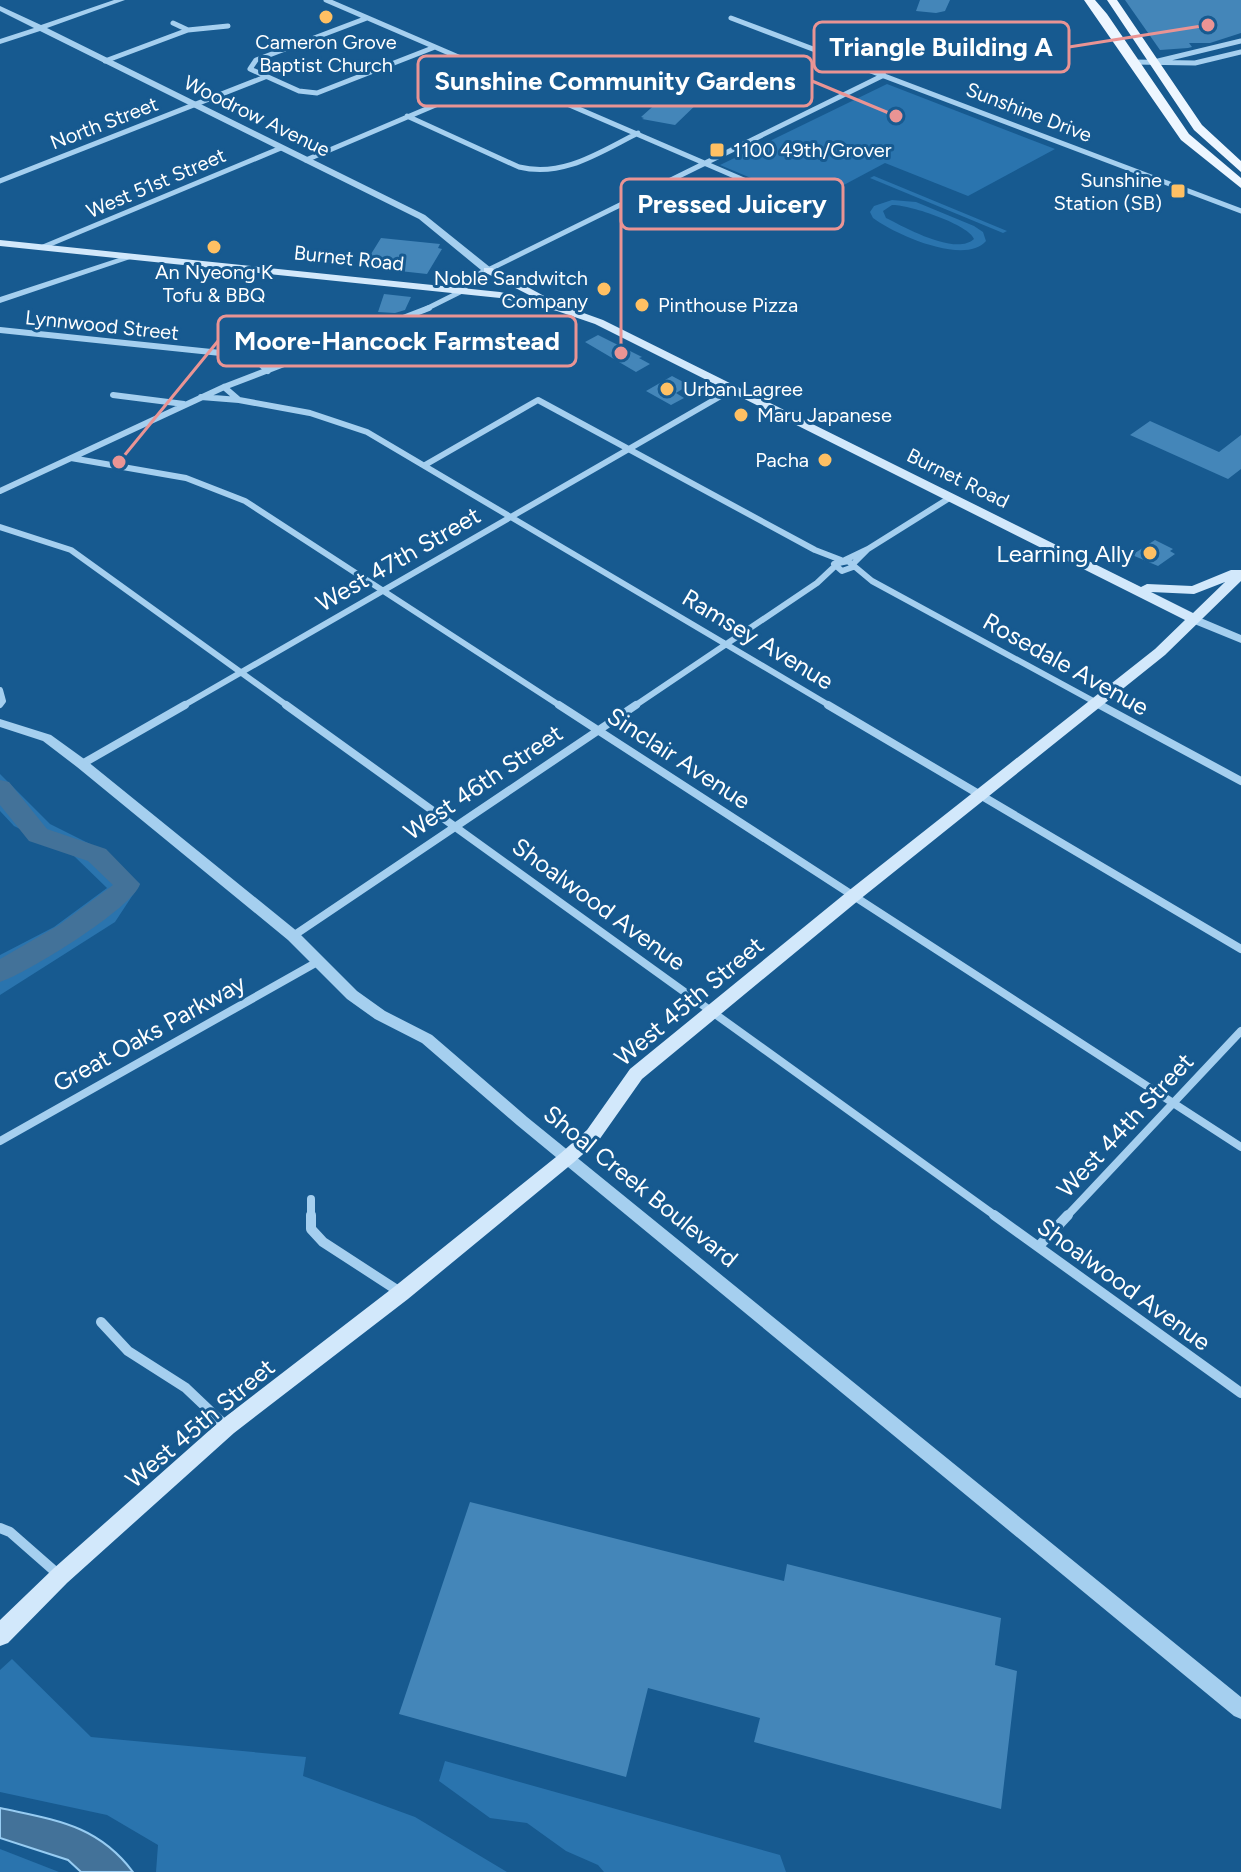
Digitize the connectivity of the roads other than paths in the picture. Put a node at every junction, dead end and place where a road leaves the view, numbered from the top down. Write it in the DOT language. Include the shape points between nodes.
graph roads {
  1 [pos="121,0"];
  2 [pos="326,0"];
  3 [pos="1089,0"];
  4 [pos="1112,0"];
  5 [pos="0,8"];
  6 [pos="1103,16"];
  7 [pos="367,18"];
  8 [pos="731,18"];
  9 [pos="173,23"];
  10 [pos="228,26"];
  11 [pos="40,28"];
  12 [pos="188,30"];
  13 [pos="1136,35"];
  14 [pos="1241,41"];
  15 [pos="0,42"];
  16 [pos="436,46"];
  17 [pos="1241,52"];
  18 [pos="105,61"];
  19 [pos="1134,62"];
  20 [pos="1154,62"];
  21 [pos="884,75"];
  22 [pos="504,76"];
  23 [pos="265,77"];
  24 [pos="195,105"];
  25 [pos="407,116"];
  26 [pos="638,133"];
  27 [pos="1216,146"];
  28 [pos="281,148"];
  29 [pos="1196,148"];
  30 [pos="306,160"];
  31 [pos="706,162"];
  32 [pos="1241,168"];
  33 [pos="0,181"];
  34 [pos="1241,184"];
  35 [pos="1241,210"];
  36 [pos="841,222"];
  37 [pos="0,243"];
  38 [pos="43,247"];
  39 [pos="131,257"];
  40 [pos="488,270"];
  41 [pos="464,290"];
  42 [pos="0,300"];
  43 [pos="560,308"];
  44 [pos="0,330"];
  45 [pos="249,357"];
  46 [pos="295,360"];
  47 [pos="268,371"];
  48 [pos="224,387"];
  49 [pos="733,389"];
  50 [pos="113,395"];
  51 [pos="200,397"];
  52 [pos="239,400"];
  53 [pos="184,404"];
  54 [pos="628,449"];
  55 [pos="71,458"];
  56 [pos="425,465"];
  57 [pos="0,491"];
  58 [pos="951,497"];
  59 [pos="510,515"];
  60 [pos="0,527"];
  61 [pos="868,549"];
  62 [pos="838,563"];
  63 [pos="848,568"];
  64 [pos="1241,572"];
  65 [pos="817,583"];
  66 [pos="1131,586"];
  67 [pos="382,589"];
  68 [pos="1196,620"];
  69 [pos="1241,639"];
  70 [pos="726,644"];
  71 [pos="239,671"];
  72 [pos="0,690"];
  73 [pos="1096,703"];
  74 [pos="0,705"];
  75 [pos="0,723"];
  76 [pos="598,728"];
  77 [pos="82,764"];
  78 [pos="1241,781"];
  79 [pos="981,794"];
  80 [pos="455,824"];
  81 [pos="853,896"];
  82 [pos="293,936"];
  83 [pos="1241,949"];
  84 [pos="319,961"];
  85 [pos="712,1010"];
  86 [pos="1241,1031"];
  87 [pos="1173,1103"];
  88 [pos="0,1141"];
  89 [pos="1241,1147"];
  90 [pos="567,1158"];
  91 [pos="311,1199"];
  92 [pos="1039,1246"];
  93 [pos="401,1293"];
  94 [pos="101,1322"];
  95 [pos="1241,1393"];
  96 [pos="227,1427"];
  97 [pos="0,1528"];
  98 [pos="60,1576"];
  99 [pos="0,1635"];
  100 [pos="1241,1709"];
  1 -- 11 [label="street"];
  2 -- 7 [label="street"];
  3 -- 6 [label="main road"];
  4 -- 13 [label="main road"];
  5 -- 11 [label="street, Woodrow Avenue"];
  6 -- 13 [label="main road"];
  6 -- 19 [label="main road"];
  7 -- 16 [label="street"];
  7 -- 23 [label="street" via="252,63 250,69"];
  8 -- 21 [label="street, Sunshine Drive"];
  9 -- 12 [label="street"];
  10 -- 12 [label="street"];
  11 -- 15 [label="street"];
  11 -- 18 [label="street, Woodrow Avenue"];
  12 -- 18 [label="street"];
  13 -- 20 [label="main road"];
  14 -- 20 [label="street"];
  16 -- 22 [label="street"];
  16 -- 23 [label="street" via="321,92 299,91"];
  17 -- 20 [label="street" via="1195,63"];
  18 -- 24 [label="street, Woodrow Avenue"];
  19 -- 20 [label="street"];
  19 -- 29 [label="main road"];
  20 -- 27 [label="main road"];
  21 -- 31 [label="street"];
  21 -- 35 [label="street, Sunshine Drive"];
  22 -- 25 [label="street"];
  22 -- 26 [label="street"];
  23 -- 24 [label="street, North Street"];
  24 -- 28 [label="street, Woodrow Avenue"];
  24 -- 33 [label="street, North Street"];
  25 -- 26 [label="street" via="519,167 542,172"];
  25 -- 30 [label="street"];
  26 -- 31 [label="street"];
  27 -- 29 [label="main road"];
  27 -- 32 [label="main road"];
  28 -- 30 [label="street, Woodrow Avenue"];
  28 -- 38 [label="street, West 51st Street"];
  29 -- 34 [label="main road"];
  30 -- 40 [label="street, Woodrow Avenue" via="436,225"];
  31 -- 36 [label="street"];
  31 -- 40 [label="street"];
  37 -- 38 [label="main road, Burnet Road"];
  38 -- 39 [label="main road, Burnet Road"];
  39 -- 41 [label="main road, Burnet Road"];
  39 -- 42 [label="street"];
  40 -- 41 [label="street" via="477,287"];
  40 -- 43 [label="main road"];
  41 -- 43 [label="main road, Burnet Road"];
  41 -- 46 [label="street"];
  43 -- 49 [label="main road, Burnet Road"];
  44 -- 45 [label="street, Lynnwood Street"];
  45 -- 46 [label="street, Lynnwood Street"];
  45 -- 47 [label="street"];
  46 -- 47 [label="street"];
  47 -- 48 [label="street"];
  48 -- 51 [label="street"];
  48 -- 52 [label="street"];
  49 -- 54 [label="street, West 47th Street"];
  49 -- 58 [label="main road, Burnet Road"];
  50 -- 53 [label="street"];
  51 -- 52 [label="street, Ramsey Avenue"];
  51 -- 53 [label="street"];
  52 -- 56 [label="street, Ramsey Avenue" via="343,422"];
  53 -- 55 [label="street"];
  54 -- 56 [label="street" via="538,400"];
  54 -- 59 [label="street, West 47th Street"];
  54 -- 62 [label="street"];
  55 -- 57 [label="street"];
  55 -- 67 [label="street, Sinclair Avenue" via="186,478 232,495"];
  56 -- 59 [label="street, Ramsey Avenue"];
  58 -- 61 [label="street, West 46th Street"];
  58 -- 66 [label="main road, Burnet Road"];
  59 -- 67 [label="street, West 47th Street"];
  59 -- 70 [label="street, Ramsey Avenue"];
  60 -- 71 [label="street, Shoalwood Avenue" via="71,550"];
  61 -- 62 [label="street, West 46th Street"];
  61 -- 63 [label="street, West 46th Street"];
  62 -- 63 [label="street"];
  62 -- 63 [label="street"];
  62 -- 65 [label="street, West 46th Street"];
  63 -- 65 [label="street, West 46th Street"];
  63 -- 73 [label="street, Rosedale Avenue"];
  64 -- 66 [label="main road" via="1184,592"];
  64 -- 68 [label="main road, West 45th Street"];
  65 -- 70 [label="street, West 46th Street"];
  66 -- 68 [label="main road, Burnet Road"];
  67 -- 71 [label="street, West 47th Street"];
  67 -- 76 [label="street, Sinclair Avenue"];
  68 -- 69 [label="street, Burnet Road"];
  68 -- 73 [label="main road, West 45th Street"];
  70 -- 76 [label="street, West 46th Street"];
  70 -- 79 [label="street, Ramsey Avenue"];
  71 -- 77 [label="street, West 47th Street"];
  71 -- 80 [label="street, Shoalwood Avenue"];
  72 -- 74 [label="street"];
  73 -- 78 [label="street, Rosedale Avenue"];
  73 -- 79 [label="main road, West 45th Street"];
  75 -- 77 [label="street, Shoal Creek Boulevard" via="47,738"];
  76 -- 80 [label="street, West 46th Street"];
  76 -- 81 [label="street, Sinclair Avenue"];
  77 -- 82 [label="street, Shoal Creek Boulevard"];
  79 -- 81 [label="main road, West 45th Street"];
  79 -- 83 [label="street, Ramsey Avenue"];
  80 -- 82 [label="street, West 46th Street"];
  80 -- 85 [label="street, Shoalwood Avenue"];
  81 -- 85 [label="main road, West 45th Street"];
  81 -- 87 [label="street, Sinclair Avenue"];
  82 -- 84 [label="street, Shoal Creek Boulevard"];
  84 -- 88 [label="street, Great Oaks Parkway"];
  84 -- 90 [label="street, Shoal Creek Boulevard" via="370,1009 427,1039"];
  85 -- 90 [label="main road, West 45th Street" via="636,1074 593,1135"];
  85 -- 92 [label="street, Shoalwood Avenue"];
  86 -- 87 [label="street, West 44th Street"];
  87 -- 89 [label="street, Sinclair Avenue"];
  87 -- 92 [label="street, West 44th Street"];
  90 -- 93 [label="main road, West 45th Street"];
  90 -- 100 [label="street, Shoal Creek Boulevard"];
  91 -- 93 [label="street" via="311,1229 323,1242"];
  92 -- 95 [label="street, Shoalwood Avenue"];
  93 -- 96 [label="main road, West 45th Street"];
  94 -- 96 [label="street" via="117,1345 179,1383"];
  96 -- 98 [label="main road, West 45th Street"];
  97 -- 98 [label="street"];
  98 -- 99 [label="main road, West 45th Street"];
}
